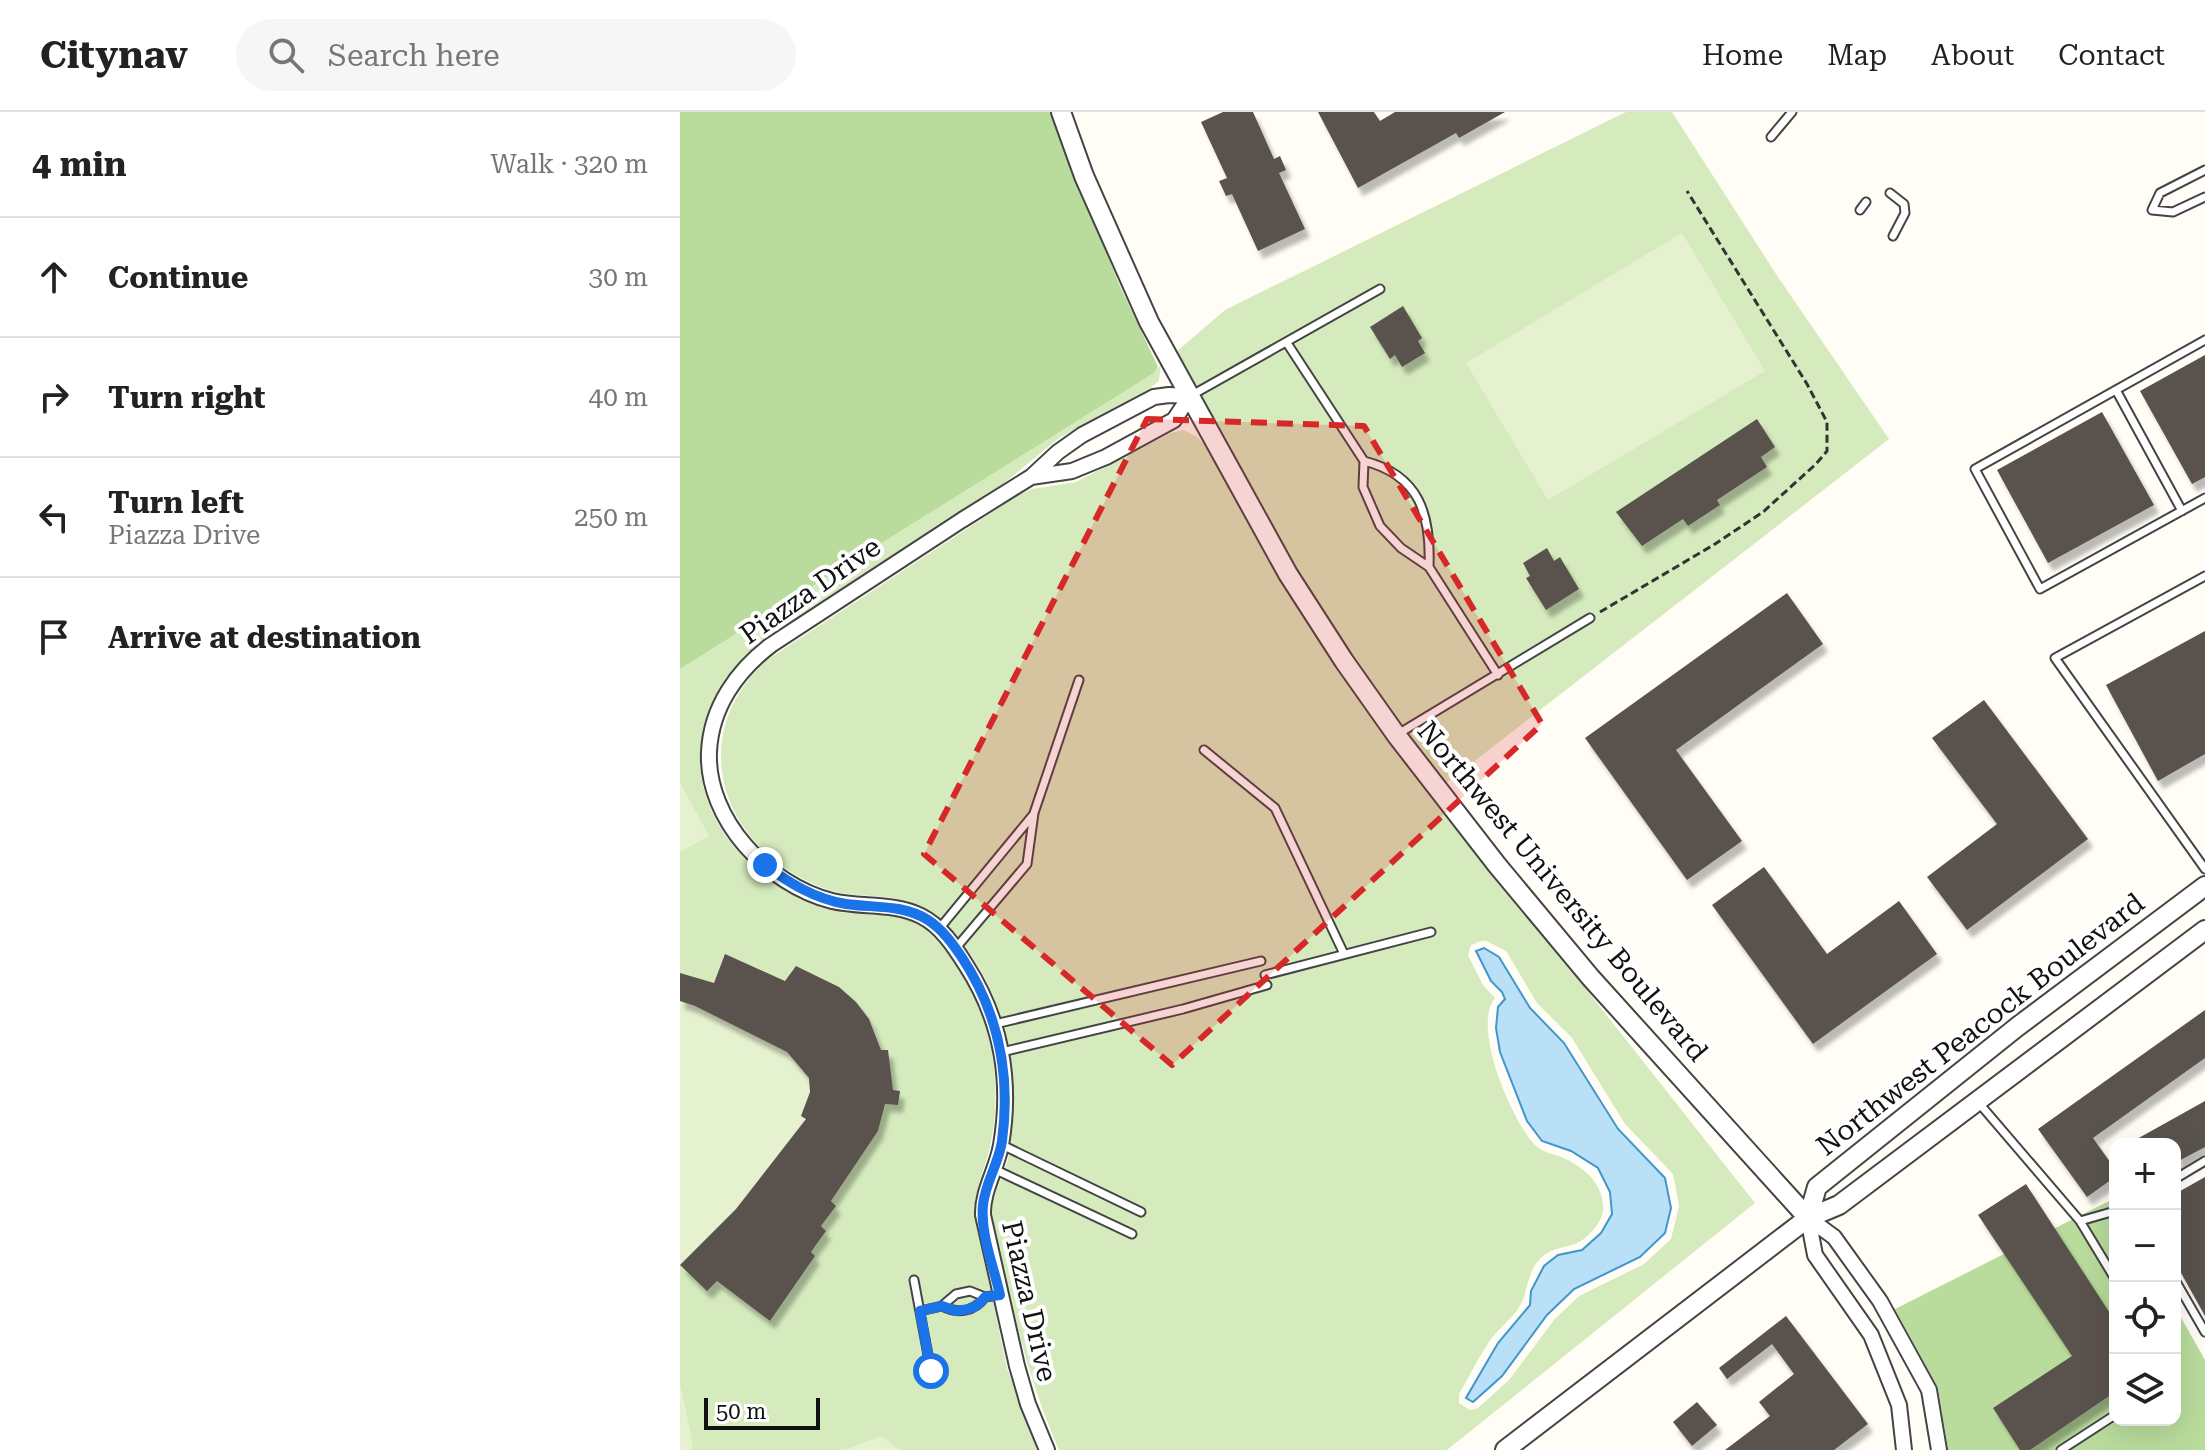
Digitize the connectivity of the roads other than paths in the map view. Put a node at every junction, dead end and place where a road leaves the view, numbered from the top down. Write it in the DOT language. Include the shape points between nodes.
graph roads {
  1 [pos="1061,112"];
  2 [pos="1792,112"];
  3 [pos="1771,137"];
  4 [pos="2205,170"];
  5 [pos="1890,193"];
  6 [pos="2205,197"];
  7 [pos="1866,202"];
  8 [pos="1860,210"];
  9 [pos="1893,236"];
  10 [pos="1380,289"];
  11 [pos="2205,340"];
  12 [pos="1287,343"];
  13 [pos="2116,390"];
  14 [pos="1190,396"];
  15 [pos="1364,461"];
  16 [pos="1031,477"];
  17 [pos="2205,498"];
  18 [pos="2182,511"];
  19 [pos="1429,567"];
  20 [pos="2205,576"];
  21 [pos="1590,618"];
  22 [pos="1498,675"];
  23 [pos="1079,680"];
  24 [pos="1397,736"];
  25 [pos="1204,750"];
  26 [pos="1034,813"];
  27 [pos="2205,869"];
  28 [pos="2205,886"];
  29 [pos="939,929"];
  30 [pos="2205,930"];
  31 [pos="1431,932"];
  32 [pos="955,949"];
  33 [pos="1344,954"];
  34 [pos="1261,961"];
  35 [pos="1265,975"];
  36 [pos="1267,985"];
  37 [pos="995,1024"];
  38 [pos="1002,1052"];
  39 [pos="1978,1101"];
  40 [pos="1001,1145"];
  41 [pos="2205,1161"];
  42 [pos="994,1169"];
  43 [pos="2181,1175"];
  44 [pos="1141,1212"];
  45 [pos="2109,1213"];
  46 [pos="1808,1218"];
  47 [pos="2080,1221"];
  48 [pos="1132,1234"];
  49 [pos="2109,1269"];
  50 [pos="914,1280"];
  51 [pos="2176,1282"];
  52 [pos="992,1296"];
  53 [pos="942,1306"];
  54 [pos="920,1311"];
  55 [pos="2205,1332"];
  56 [pos="931,1371"];
  57 [pos="2109,1419"];
  58 [pos="1047,1450"];
  59 [pos="1505,1450"];
  60 [pos="1904,1450"];
  61 [pos="1939,1450"];
  62 [pos="2061,1450"];
  1 -- 14 [label="street, Northwest University Boulevard" via="1149,322"];
  2 -- 3 [label="lane"];
  4 -- 6 [label="lane" via="2160,193 2152,210 2173,212"];
  5 -- 9 [label="lane" via="1904,204 1905,213"];
  7 -- 8 [label="lane"];
  10 -- 12 [label="lane"];
  11 -- 13 [label="lane"];
  12 -- 14 [label="lane"];
  12 -- 15 [label="lane"];
  13 -- 18 [label="lane"];
  13 -- 18 [label="lane" via="1975,469 2040,589"];
  14 -- 16 [label="street, Piazza Drive" via="1154,397 1070,443"];
  14 -- 16 [label="street, Piazza Drive" via="1174,420 1106,457 1072,471"];
  14 -- 24 [label="street, Northwest University Boulevard" via="1288,574"];
  15 -- 19 [label="lane" via="1363,487 1380,526"];
  15 -- 19 [label="lane" via="1400,476 1411,489 1427,516"];
  16 -- 29 [label="street, Piazza Drive" via="762,651 730,687 713,728 709,758 715,794 729,823 765,865 817,896 908,911"];
  17 -- 18 [label="lane"];
  19 -- 22 [label="lane"];
  20 -- 27 [label="lane" via="2055,658"];
  21 -- 22 [label="lane"];
  22 -- 24 [label="lane"];
  23 -- 26 [label="lane"];
  24 -- 46 [label="street, Northwest University Boulevard" via="1591,978"];
  25 -- 33 [label="lane" via="1275,808"];
  26 -- 29 [label="lane"];
  26 -- 32 [label="lane" via="1027,864"];
  28 -- 46 [label="street, Northwest Peacock Boulevard" via="1817,1187"];
  29 -- 32 [label="street, Piazza Drive"];
  30 -- 39 [label="street, Northwest Peacock Boulevard"];
  31 -- 33 [label="lane"];
  32 -- 37 [label="street, Piazza Drive"];
  33 -- 35 [label="lane"];
  34 -- 37 [label="lane"];
  36 -- 38 [label="lane"];
  37 -- 38 [label="street, Piazza Drive"];
  38 -- 40 [label="street, Piazza Drive"];
  39 -- 46 [label="street, Northwest Peacock Boulevard" via="1835,1208"];
  39 -- 47 [label="lane"];
  40 -- 42 [label="street, Piazza Drive"];
  40 -- 44 [label="lane"];
  41 -- 43 [label="lane"];
  42 -- 48 [label="lane"];
  42 -- 52 [label="street, Piazza Drive" via="983,1207"];
  45 -- 47 [label="lane"];
  46 -- 59 [label="street, Northwest Peacock Boulevard"];
  46 -- 60 [label="street" via="1815,1255 1871,1335 1899,1405"];
  46 -- 61 [label="street" via="1834,1237 1880,1301 1929,1390"];
  47 -- 49 [label="lane"];
  50 -- 54 [label="lane"];
  51 -- 55 [label="lane"];
  52 -- 53 [label="lane" via="969,1309"];
  52 -- 53 [label="lane" via="970,1291"];
  52 -- 58 [label="street, Piazza Drive"];
  53 -- 54 [label="lane"];
  54 -- 56 [label="lane"];
  57 -- 62 [label="lane"];
}
